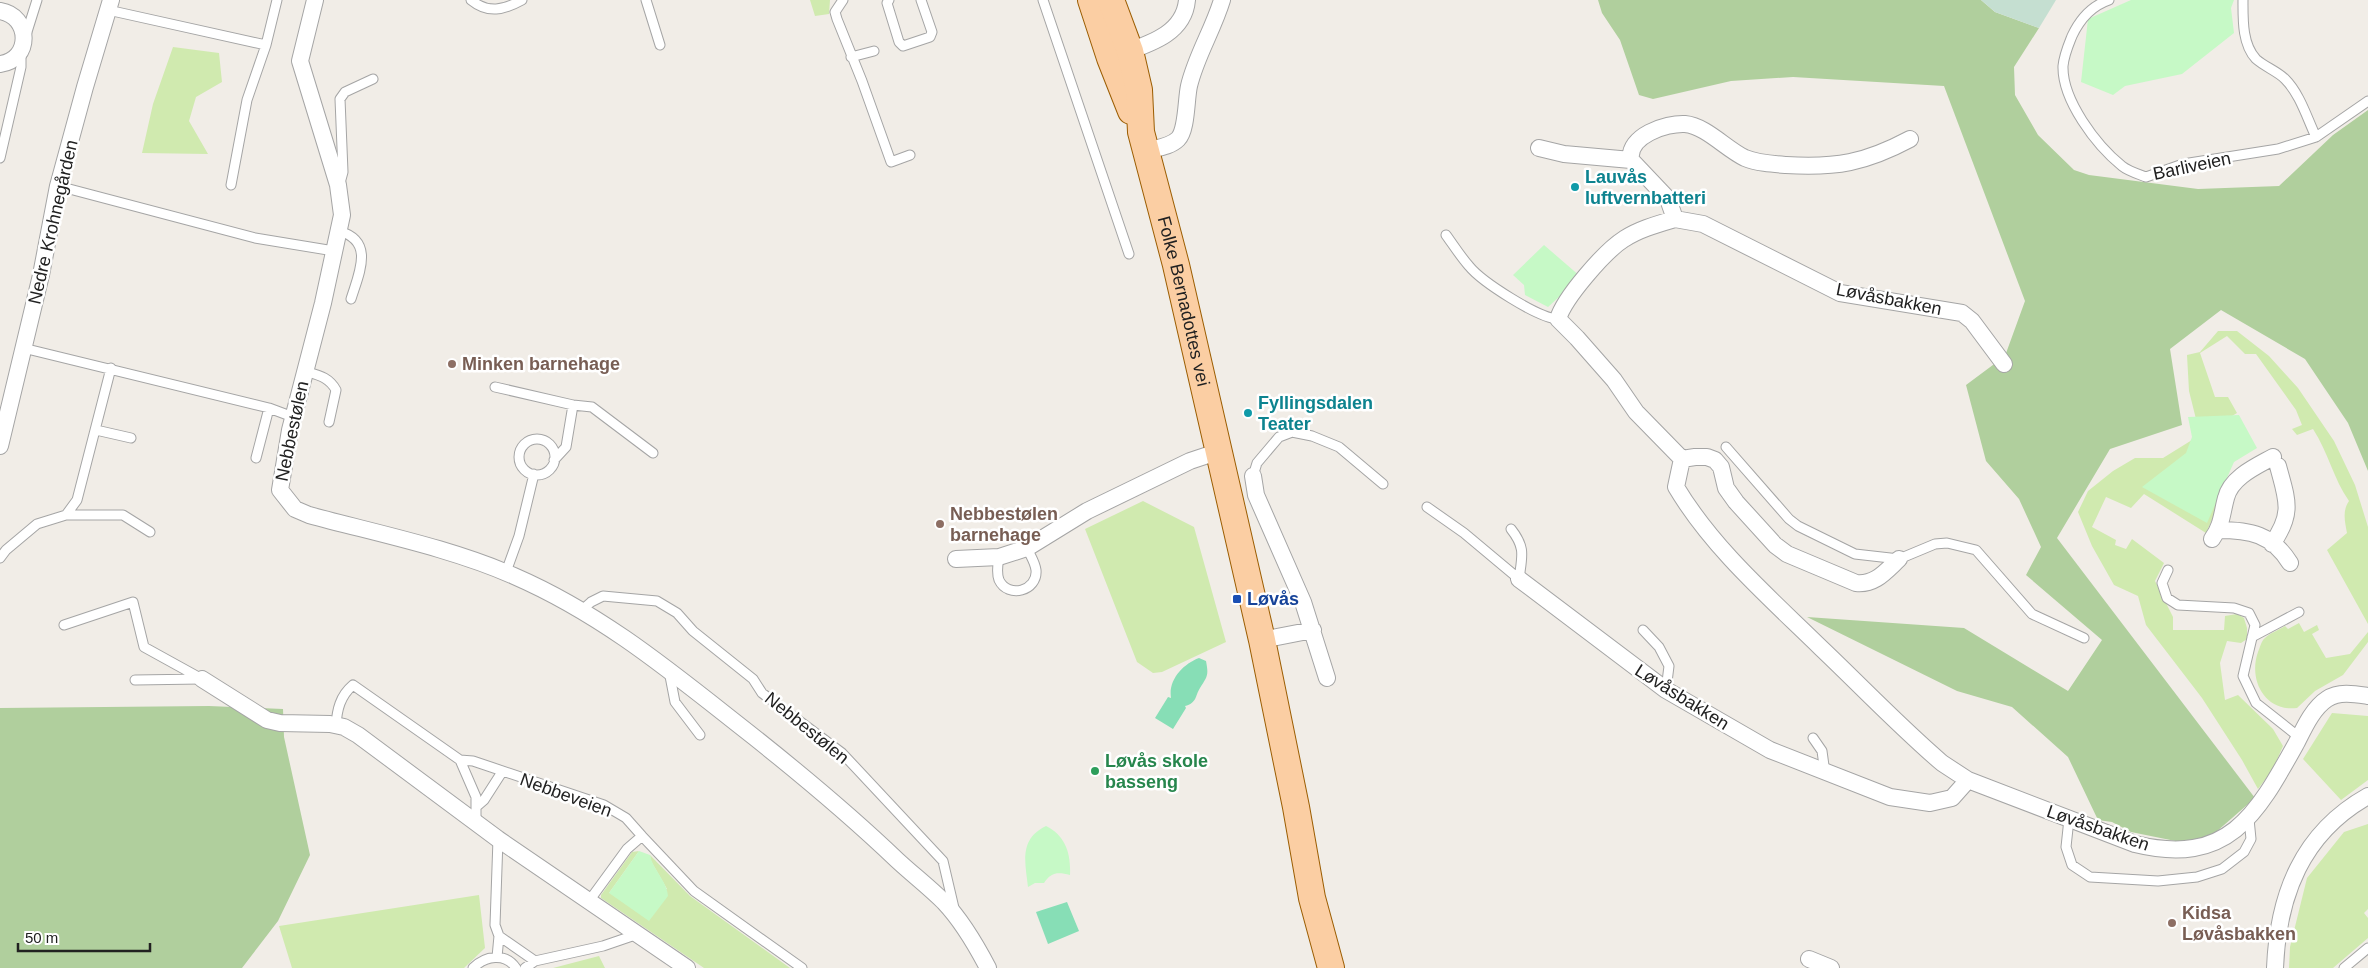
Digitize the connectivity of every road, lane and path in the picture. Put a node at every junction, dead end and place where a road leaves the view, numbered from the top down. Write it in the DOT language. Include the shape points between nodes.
graph roads {
  1 [pos="37,0"];
  2 [pos="277,0"];
  3 [pos="315,0"];
  4 [pos="471,0"];
  5 [pos="522,0"];
  6 [pos="646,0"];
  7 [pos="843,0"];
  8 [pos="889,0"];
  9 [pos="921,0"];
  10 [pos="1043,0"];
  11 [pos="1091,0"];
  12 [pos="1111,0"];
  13 [pos="1187,0"];
  14 [pos="1222,0"];
  15 [pos="2109,0"];
  16 [pos="2243,0"];
  17 [pos="109,5"];
  18 [pos="0,11"];
  19 [pos="23,44"];
  20 [pos="266,45"];
  21 [pos="660,46"];
  22 [pos="874,51"];
  23 [pos="1120,55"];
  24 [pos="851,57"];
  25 [pos="0,64"];
  26 [pos="373,79"];
  27 [pos="2368,101"];
  28 [pos="2316,137"];
  29 [pos="1910,139"];
  30 [pos="1143,142"];
  31 [pos="1539,148"];
  32 [pos="910,155"];
  33 [pos="0,158"];
  34 [pos="1632,160"];
  35 [pos="231,185"];
  36 [pos="338,185"];
  37 [pos="58,186"];
  38 [pos="1675,219"];
  39 [pos="339,231"];
  40 [pos="1446,235"];
  41 [pos="334,251"];
  42 [pos="1128,254"];
  43 [pos="352,298"];
  44 [pos="1558,319"];
  45 [pos="24,348"];
  46 [pos="2004,364"];
  47 [pos="111,368"];
  48 [pos="305,371"];
  49 [pos="495,388"];
  50 [pos="573,405"];
  51 [pos="269,408"];
  52 [pos="293,417"];
  53 [pos="329,422"];
  54 [pos="96,430"];
  55 [pos="131,438"];
  56 [pos="0,446"];
  57 [pos="1726,447"];
  58 [pos="1217,452"];
  59 [pos="653,453"];
  60 [pos="256,458"];
  61 [pos="1682,459"];
  62 [pos="554,460"];
  63 [pos="534,474"];
  64 [pos="1253,476"];
  65 [pos="1383,484"];
  66 [pos="1427,507"];
  67 [pos="66,516"];
  68 [pos="1511,529"];
  69 [pos="150,532"];
  70 [pos="2272,544"];
  71 [pos="1027,548"];
  72 [pos="999,557"];
  73 [pos="0,558"];
  74 [pos="956,559"];
  75 [pos="1899,559"];
  76 [pos="2290,564"];
  77 [pos="2168,570"];
  78 [pos="506,572"];
  79 [pos="1519,579"];
  80 [pos="582,610"];
  81 [pos="2299,612"];
  82 [pos="64,625"];
  83 [pos="1313,630"];
  84 [pos="1644,630"];
  85 [pos="2084,638"];
  86 [pos="2252,638"];
  87 [pos="1262,640"];
  88 [pos="668,668"];
  89 [pos="1327,678"];
  90 [pos="202,679"];
  91 [pos="135,680"];
  92 [pos="1666,690"];
  93 [pos="2368,696"];
  94 [pos="336,726"];
  95 [pos="700,735"];
  96 [pos="2300,737"];
  97 [pos="1813,738"];
  98 [pos="460,760"];
  99 [pos="502,772"];
  100 [pos="1825,773"];
  101 [pos="1968,780"];
  102 [pos="2368,796"];
  103 [pos="1296,807"];
  104 [pos="477,814"];
  105 [pos="2069,819"];
  106 [pos="2249,819"];
  107 [pos="642,836"];
  108 [pos="498,840"];
  109 [pos="589,901"];
  110 [pos="956,917"];
  111 [pos="638,934"];
  112 [pos="499,936"];
  113 [pos="2368,948"];
  114 [pos="497,957"];
  115 [pos="1809,959"];
  116 [pos="535,961"];
  117 [pos="473,968"];
  118 [pos="516,968"];
  119 [pos="525,968"];
  120 [pos="687,968"];
  121 [pos="802,968"];
  122 [pos="988,968"];
  123 [pos="1331,968"];
  124 [pos="1347,968"];
  125 [pos="1831,968"];
  126 [pos="2275,968"];
  127 [pos="2344,968"];
  1 -- 19 [label="lane"];
  2 -- 20 [label="lane"];
  3 -- 36 [label="street, Nebbestølen" via="300,61"];
  4 -- 5 [label="lane" via="486,9 502,10"];
  6 -- 21 [label="lane"];
  7 -- 24 [label="lane" via="835,12"];
  8 -- 9 [label="lane" via="887,4 903,46 930,37 932,32"];
  10 -- 42 [label="lane"];
  11 -- 23 [label="main road, Folke Bernadottes vei"];
  12 -- 23 [label="main road, Folke Bernadottes vei"];
  13 -- 23 [label="street" via="1186,12 1172,31"];
  14 -- 30 [label="street" via="1189,86 1182,132 1178,139 1166,146"];
  15 -- 28 [label="lane, Barliveien" via="2096,4 2078,23 2066,49 2063,66 2066,90 2088,131 2123,167 2146,177 2183,164 2278,150"];
  16 -- 28 [label="lane" via="2249,47 2256,59 2285,79 2294,91"];
  17 -- 20 [label="lane"];
  17 -- 37 [label="street, Nedre Krohnegården"];
  18 -- 19 [label="street" via="7,12 20,23"];
  19 -- 25 [label="street" via="10,61"];
  19 -- 33 [label="lane" via="21,67"];
  20 -- 35 [label="lane" via="247,100"];
  22 -- 24 [label="lane"];
  23 -- 30 [label="main road, Folke Bernadottes vei" via="1139,90"];
  24 -- 32 [label="lane" via="891,162"];
  26 -- 36 [label="lane, Nebbestølen" via="345,92 340,99 343,172"];
  27 -- 28 [label="lane, Barliveien"];
  29 -- 34 [label="street" via="1872,158 1847,164 1815,167 1769,164 1745,158 1686,124 1664,127 1642,138 1630,154"];
  30 -- 58 [label="main road, Folke Bernadottes vei" via="1174,257"];
  31 -- 34 [label="street" via="1564,154"];
  34 -- 38 [label="street" via="1668,199"];
  36 -- 39 [label="street, Nebbestølen" via="342,215"];
  37 -- 41 [label="lane" via="255,238"];
  37 -- 45 [label="street, Nedre Krohnegården" via="42,275"];
  38 -- 44 [label="street, Løvåsbakken" via="1644,229 1614,246 1574,292"];
  38 -- 46 [label="street, Løvåsbakken" via="1703,224 1840,293 1962,313 1972,321"];
  39 -- 41 [label="street, Nebbestølen"];
  39 -- 43 [label="lane" via="358,240 361,249 362,263"];
  40 -- 44 [label="lane" via="1470,268 1488,283 1533,311"];
  41 -- 48 [label="street, Nebbestølen"];
  44 -- 61 [label="street" via="1614,380 1636,412"];
  45 -- 47 [label="lane"];
  45 -- 56 [label="street, Nedre Krohnegården"];
  47 -- 51 [label="lane"];
  47 -- 54 [label="lane"];
  48 -- 52 [label="street, Nebbestølen"];
  48 -- 53 [label="lane" via="326,378 336,390"];
  49 -- 50 [label="lane"];
  50 -- 59 [label="lane" via="592,406"];
  50 -- 62 [label="lane" via="566,447"];
  51 -- 52 [label="lane"];
  51 -- 60 [label="lane"];
  52 -- 78 [label="street, Nebbestølen" via="280,490 295,509"];
  54 -- 55 [label="lane"];
  54 -- 67 [label="lane" via="76,500"];
  57 -- 75 [label="lane" via="1798,526 1855,554"];
  58 -- 71 [label="street" via="1190,461 1086,511"];
  58 -- 87 [label="main road, Folke Bernadottes vei"];
  61 -- 75 [label="street" via="1707,457 1715,460 1721,467 1726,488 1736,502 1775,546 1787,554 1856,584 1876,580"];
  61 -- 101 [label="street, Løvåsbakken" via="1676,487 1689,510 1716,542 1928,751"];
  62 -- 63 [label="lane" via="545,473"];
  62 -- 63 [label="lane" via="553,449 545,441 533,439 527,442 520,451 520,463"];
  63 -- 78 [label="lane" via="519,536"];
  64 -- 65 [label="lane" via="1257,464 1280,437 1292,432 1339,447"];
  64 -- 83 [label="street" via="1256,495"];
  66 -- 79 [label="lane, Løvåsbakken"];
  67 -- 69 [label="lane" via="123,515"];
  67 -- 73 [label="lane" via="37,524"];
  68 -- 79 [label="lane" via="1523,550"];
  70 -- 70 [label="street" via="2288,511 2276,462 2248,472 2228,492 2215,534 2251,531"];
  70 -- 76 [label="street"];
  71 -- 72 [label="street"];
  71 -- 72 [label="lane" via="1036,574 1025,589 1012,591 1001,584 997,572"];
  72 -- 74 [label="street"];
  75 -- 85 [label="lane" via="1941,544 1976,550 2032,614"];
  77 -- 86 [label="lane" via="2162,583 2168,598 2178,605 2234,608 2249,613 2254,625"];
  78 -- 80 [label="street, Nebbestølen"];
  79 -- 92 [label="street, Løvåsbakken"];
  80 -- 88 [label="street, Nebbestølen"];
  80 -- 110 [label="lane, Nebbestølen" via="603,596 657,601 677,613 693,631 754,680 762,693 842,753 943,861"];
  81 -- 86 [label="lane"];
  82 -- 90 [label="lane" via="133,602 144,647"];
  83 -- 87 [label="street"];
  83 -- 89 [label="street"];
  84 -- 92 [label="lane" via="1659,647 1669,666"];
  86 -- 96 [label="lane" via="2243,676 2256,703"];
  87 -- 103 [label="main road, Folke Bernadottes vei"];
  88 -- 95 [label="lane" via="676,702"];
  88 -- 110 [label="street, Nebbestølen" via="816,786 943,901"];
  90 -- 91 [label="lane"];
  90 -- 94 [label="street" via="267,720"];
  92 -- 100 [label="street, Løvåsbakken" via="1770,750"];
  93 -- 96 [label="street, Løvåsbakken" via="2342,694 2326,700"];
  94 -- 98 [label="lane, Nebbeveien" via="337,709 345,691 352,685"];
  94 -- 104 [label="street" via="358,735"];
  96 -- 106 [label="street, Løvåsbakken" via="2268,794"];
  97 -- 100 [label="lane" via="1822,751"];
  98 -- 99 [label="lane, Nebbeveien" via="473,761"];
  98 -- 104 [label="lane" via="476,797"];
  99 -- 104 [label="lane"];
  99 -- 107 [label="lane, Nebbeveien" via="604,805 626,818"];
  100 -- 101 [label="street, Løvåsbakken" via="1890,797 1930,803 1952,798"];
  101 -- 105 [label="street, Løvåsbakken"];
  102 -- 126 [label="street" via="2332,822 2314,842 2294,874 2284,903"];
  103 -- 123 [label="main road, Folke Bernadottes vei" via="1312,898"];
  103 -- 124 [label="main road, Folke Bernadottes vei" via="1327,892"];
  104 -- 108 [label="street"];
  105 -- 106 [label="street, Løvåsbakken" via="2135,844 2171,849 2212,842"];
  105 -- 106 [label="lane" via="2066,847 2072,865 2090,877 2158,881 2222,869 2244,852 2251,839"];
  107 -- 109 [label="lane" via="627,850"];
  107 -- 121 [label="lane, Nebbeveien" via="694,892"];
  108 -- 109 [label="street"];
  108 -- 112 [label="lane" via="496,925"];
  109 -- 111 [label="street"];
  110 -- 122 [label="street, Nebbestølen"];
  111 -- 116 [label="lane" via="603,946"];
  111 -- 120 [label="street"];
  112 -- 114 [label="lane"];
  112 -- 116 [label="lane"];
  113 -- 127 [label="lane"];
  114 -- 117 [label="lane" via="488,958"];
  114 -- 118 [label="lane" via="506,959"];
  115 -- 125 [label="street"];
  116 -- 119 [label="lane"];
}
